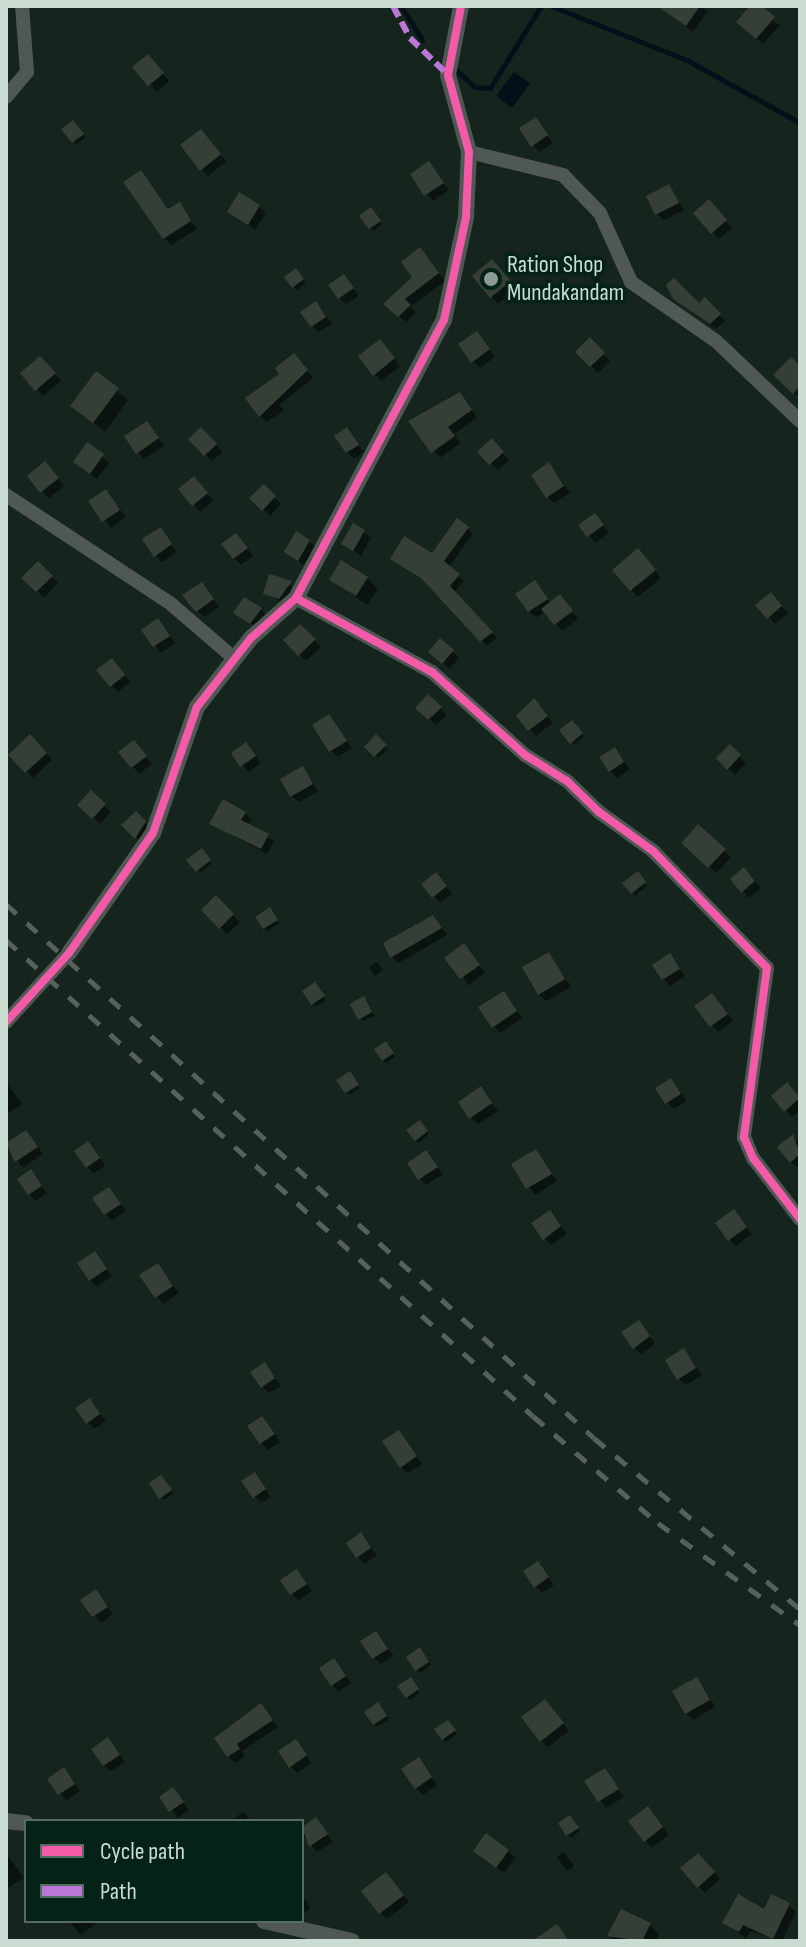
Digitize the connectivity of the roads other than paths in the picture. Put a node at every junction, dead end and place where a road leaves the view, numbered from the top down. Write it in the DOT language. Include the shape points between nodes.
graph roads {
  1 [pos="22,6"];
  2 [pos="461,6"];
  3 [pos="6,97"];
  4 [pos="469,152"];
  5 [pos="800,421"];
  6 [pos="6,495"];
  7 [pos="296,598"];
  8 [pos="235,659"];
  9 [pos="69,953"];
  10 [pos="6,1022"];
  11 [pos="800,1219"];
  12 [pos="273,1923"];
  13 [pos="352,1941"];
  1 -- 3 [label="street" via="27,72"];
  2 -- 4 [label="street" via="448,75"];
  4 -- 5 [label="street" via="563,175 600,213 631,282 716,341"];
  4 -- 7 [label="street" via="466,217 444,320"];
  6 -- 8 [label="street" via="158,595"];
  7 -- 8 [label="street"];
  7 -- 11 [label="street" via="432,672 525,755 567,781 653,851 767,968 744,1137 753,1158"];
  8 -- 9 [label="street" via="197,707 153,833"];
  9 -- 10 [label="street"];
  12 -- 13 [label="street"];
}
